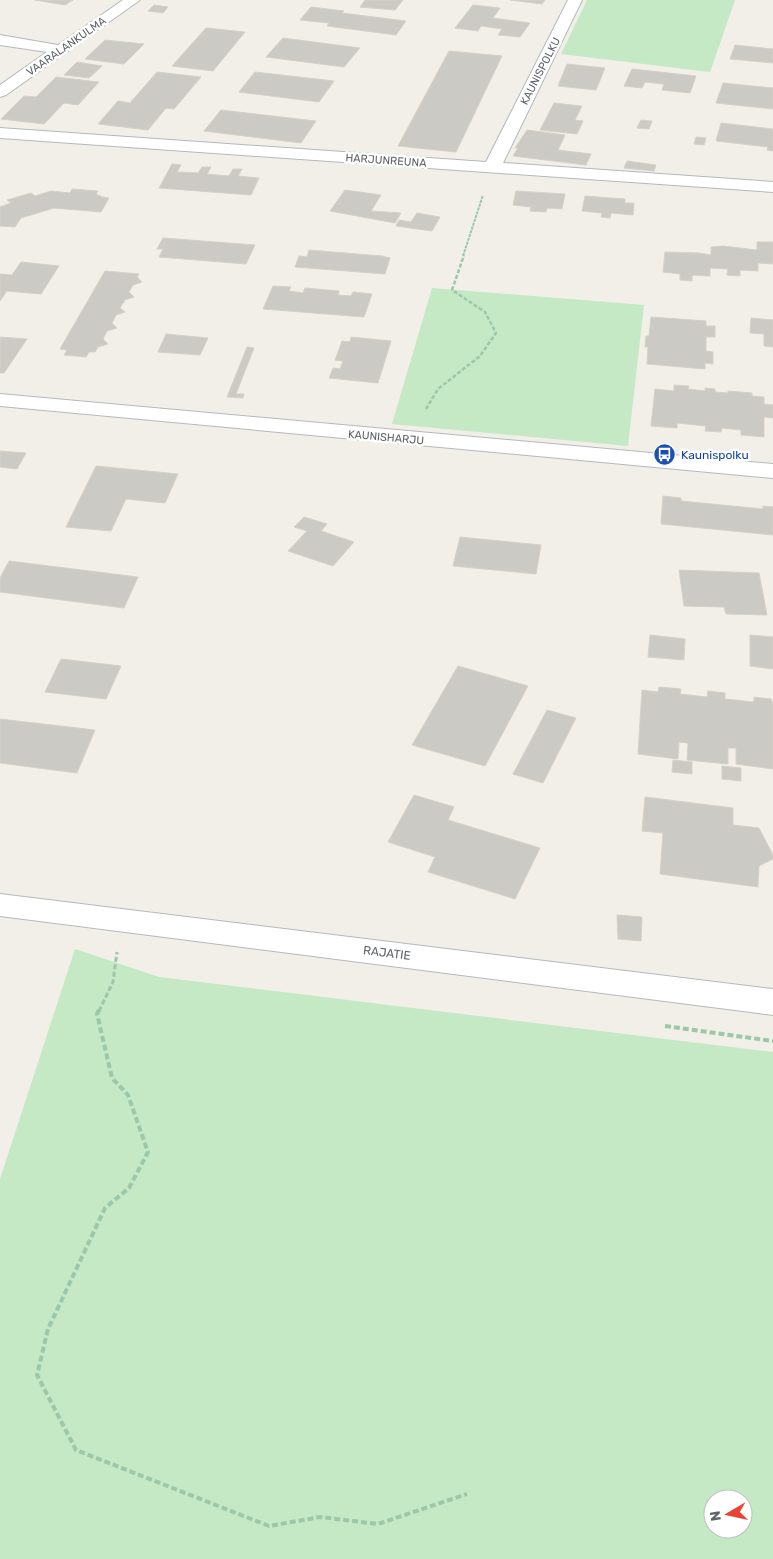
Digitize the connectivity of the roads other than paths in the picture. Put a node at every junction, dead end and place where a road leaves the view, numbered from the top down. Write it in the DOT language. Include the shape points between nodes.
graph roads {
  1 [pos="133,0"];
  2 [pos="576,0"];
  3 [pos="0,40"];
  4 [pos="60,50"];
  5 [pos="0,92"];
  6 [pos="0,133"];
  7 [pos="492,168"];
  8 [pos="773,187"];
  9 [pos="0,400"];
  10 [pos="773,471"];
  11 [pos="0,906"];
  12 [pos="773,1002"];
  1 -- 4 [label="street, VAARALANKULMA"];
  2 -- 7 [label="street, KAUNISPOLKU"];
  3 -- 4 [label="street"];
  4 -- 5 [label="street, VAARALANKULMA"];
  6 -- 7 [label="street, HARJUNREUNA"];
  7 -- 8 [label="street, HARJUNREUNA"];
  9 -- 10 [label="street, KAUNISHARJU"];
  11 -- 12 [label="street, RAJATIE"];
}
